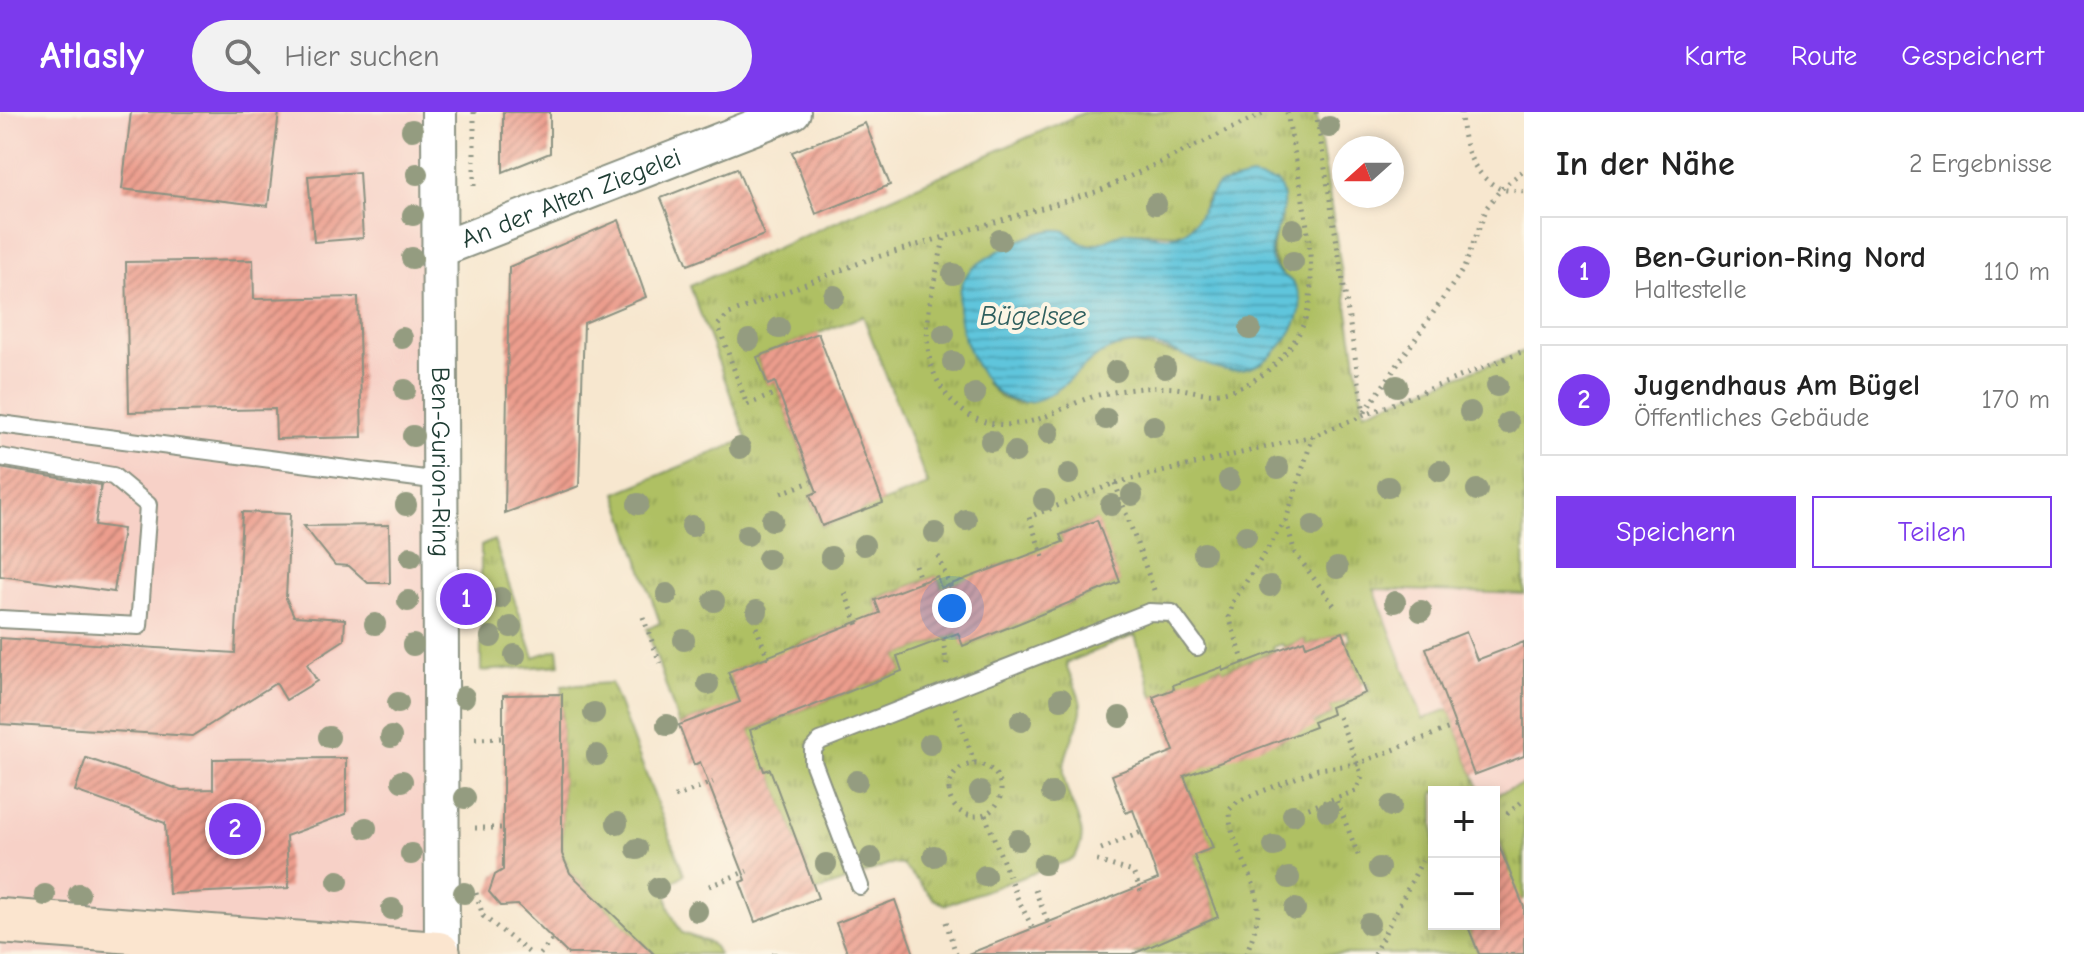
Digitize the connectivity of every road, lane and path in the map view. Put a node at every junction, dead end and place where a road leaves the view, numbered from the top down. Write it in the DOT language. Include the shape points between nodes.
graph roads {
  1 [pos="439,112"];
  2 [pos="474,112"];
  3 [pos="793,112"];
  4 [pos="1267,112"];
  5 [pos="1287,112"];
  6 [pos="1316,112"];
  7 [pos="1461,112"];
  8 [pos="1524,170"];
  9 [pos="1501,189"];
  10 [pos="1524,192"];
  11 [pos="474,237"];
  12 [pos="944,239"];
  13 [pos="439,250"];
  14 [pos="1524,351"];
  15 [pos="779,392"];
  16 [pos="1364,413"];
  17 [pos="0,424"];
  18 [pos="1313,436"];
  19 [pos="0,457"];
  20 [pos="440,481"];
  21 [pos="813,481"];
  22 [pos="1115,483"];
  23 [pos="781,493"];
  24 [pos="1286,520"];
  25 [pos="938,556"];
  26 [pos="1043,557"];
  27 [pos="915,565"];
  28 [pos="921,582"];
  29 [pos="952,591"];
  30 [pos="845,593"];
  31 [pos="1336,608"];
  32 [pos="1161,611"];
  33 [pos="643,617"];
  34 [pos="0,619"];
  35 [pos="756,627"];
  36 [pos="859,628"];
  37 [pos="1197,647"];
  38 [pos="660,663"];
  39 [pos="770,663"];
  40 [pos="1244,663"];
  41 [pos="1339,717"];
  42 [pos="475,725"];
  43 [pos="1455,726"];
  44 [pos="503,738"];
  45 [pos="475,739"];
  46 [pos="475,754"];
  47 [pos="1357,764"];
  48 [pos="713,782"];
  49 [pos="675,797"];
  50 [pos="1336,798"];
  51 [pos="1524,800"];
  52 [pos="1301,811"];
  53 [pos="475,813"];
  54 [pos="1507,814"];
  55 [pos="985,815"];
  56 [pos="475,828"];
  57 [pos="503,828"];
  58 [pos="1144,831"];
  59 [pos="475,844"];
  60 [pos="1101,849"];
  61 [pos="1360,860"];
  62 [pos="1097,861"];
  63 [pos="1422,861"];
  64 [pos="747,871"];
  65 [pos="709,886"];
  66 [pos="860,886"];
  67 [pos="475,890"];
  68 [pos="1035,890"];
  69 [pos="1141,891"];
  70 [pos="0,921"];
  71 [pos="946,922"];
  72 [pos="1032,927"];
  73 [pos="1050,928"];
  74 [pos="553,939"];
  75 [pos="440,954"];
  76 [pos="531,954"];
  77 [pos="540,954"];
  78 [pos="956,954"];
  79 [pos="1246,954"];
  80 [pos="1374,954"];
  1 -- 13 [label="street, Ben-Gurion-Ring"];
  2 -- 11 [label="path"];
  3 -- 11 [label="street, An der Alten Ziegelei"];
  4 -- 12 [label="path" via="1099,191"];
  5 -- 12 [label="path" via="1310,263 1306,318 1280,359 1263,374 1225,392 1154,387 1118,391 1020,424 983,422 964,412 937,383 926,342"];
  6 -- 16 [label="path"];
  7 -- 9 [label="path" via="1466,149 1479,173"];
  8 -- 9 [label="path"];
  9 -- 10 [label="path"];
  9 -- 16 [label="path" via="1487,207 1464,268"];
  11 -- 13 [label="street, An der Alten Ziegelei"];
  12 -- 15 [label="path" via="867,260 729,314 718,325 720,338 747,405"];
  13 -- 20 [label="street, Ben-Gurion-Ring"];
  14 -- 16 [label="path"];
  16 -- 18 [label="path"];
  17 -- 20 [label="lane"];
  18 -- 22 [label="path"];
  18 -- 24 [label="path"];
  19 -- 34 [label="lane" via="113,476 148,505 139,626"];
  20 -- 75 [label="street, Ben-Gurion-Ring"];
  21 -- 23 [label="path"];
  22 -- 26 [label="path" via="1029,517"];
  22 -- 32 [label="path"];
  24 -- 31 [label="path" via="1295,553"];
  24 -- 40 [label="path" via="1233,602 1229,617"];
  25 -- 29 [label="path"];
  27 -- 28 [label="path"];
  30 -- 36 [label="path"];
  32 -- 37 [label="lane" via="1172,613"];
  32 -- 66 [label="lane" via="820,741 813,749 813,762"];
  33 -- 38 [label="path"];
  35 -- 39 [label="path"];
  41 -- 47 [label="path"];
  42 -- 45 [label="path"];
  43 -- 47 [label="path"];
  44 -- 45 [label="path"];
  45 -- 46 [label="path"];
  47 -- 50 [label="path" via="1361,785"];
  47 -- 79 [label="path" via="1318,769 1238,801 1229,810 1229,826 1256,895 1258,914"];
  48 -- 49 [label="path"];
  50 -- 52 [label="path"];
  50 -- 61 [label="path"];
  51 -- 54 [label="path"];
  53 -- 56 [label="path"];
  55 -- 55 [label="path" via="964,815 950,800 950,780 965,766 984,766 999,779 1000,800"];
  55 -- 72 [label="path"];
  56 -- 57 [label="path"];
  56 -- 59 [label="path"];
  58 -- 60 [label="path"];
  62 -- 69 [label="path" via="1133,872"];
  63 -- 80 [label="path"];
  64 -- 65 [label="path"];
  67 -- 76 [label="path" via="483,916"];
  68 -- 73 [label="path"];
  70 -- 75 [label="street, Ben-Gurion-Ring"];
  71 -- 78 [label="path"];
  74 -- 77 [label="path"];
}
